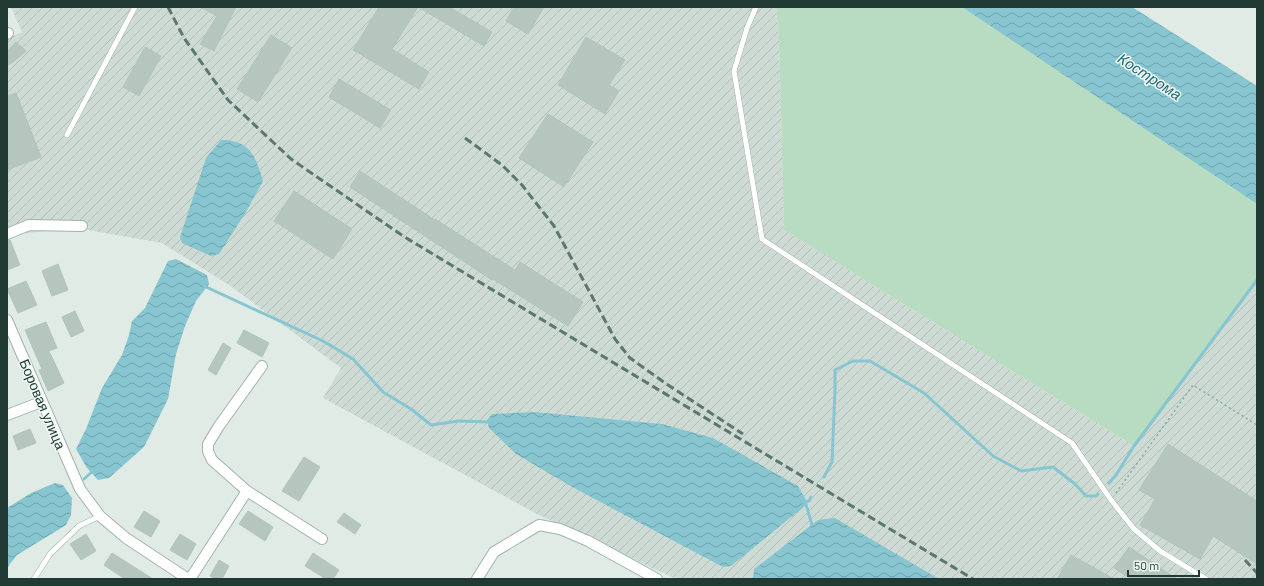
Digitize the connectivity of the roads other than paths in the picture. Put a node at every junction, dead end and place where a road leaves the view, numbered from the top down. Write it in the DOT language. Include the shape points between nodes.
graph roads {
  1 [pos="136,7"];
  2 [pos="756,7"];
  3 [pos="67,135"];
  4 [pos="82,226"];
  5 [pos="7,234"];
  6 [pos="7,320"];
  7 [pos="262,366"];
  8 [pos="42,402"];
  9 [pos="7,415"];
  10 [pos="247,491"];
  11 [pos="100,516"];
  12 [pos="322,539"];
  13 [pos="34,579"];
  14 [pos="189,579"];
  15 [pos="477,579"];
  16 [pos="657,579"];
  17 [pos="1206,579"];
  1 -- 3 [label="lane"];
  2 -- 17 [label="lane" via="734,71 762,239 1072,443 1134,529 1160,551"];
  4 -- 5 [label="street" via="29,225"];
  6 -- 8 [label="street, Боровая улица"];
  7 -- 10 [label="street" via="208,444 212,460"];
  8 -- 9 [label="street"];
  8 -- 11 [label="street, Боровая улица" via="80,488"];
  10 -- 12 [label="street"];
  10 -- 14 [label="street"];
  11 -- 13 [label="lane" via="79,526 50,554"];
  11 -- 14 [label="street, Боровая улица" via="126,538"];
  15 -- 16 [label="street" via="494,552 539,525 560,529 588,540"];
}
